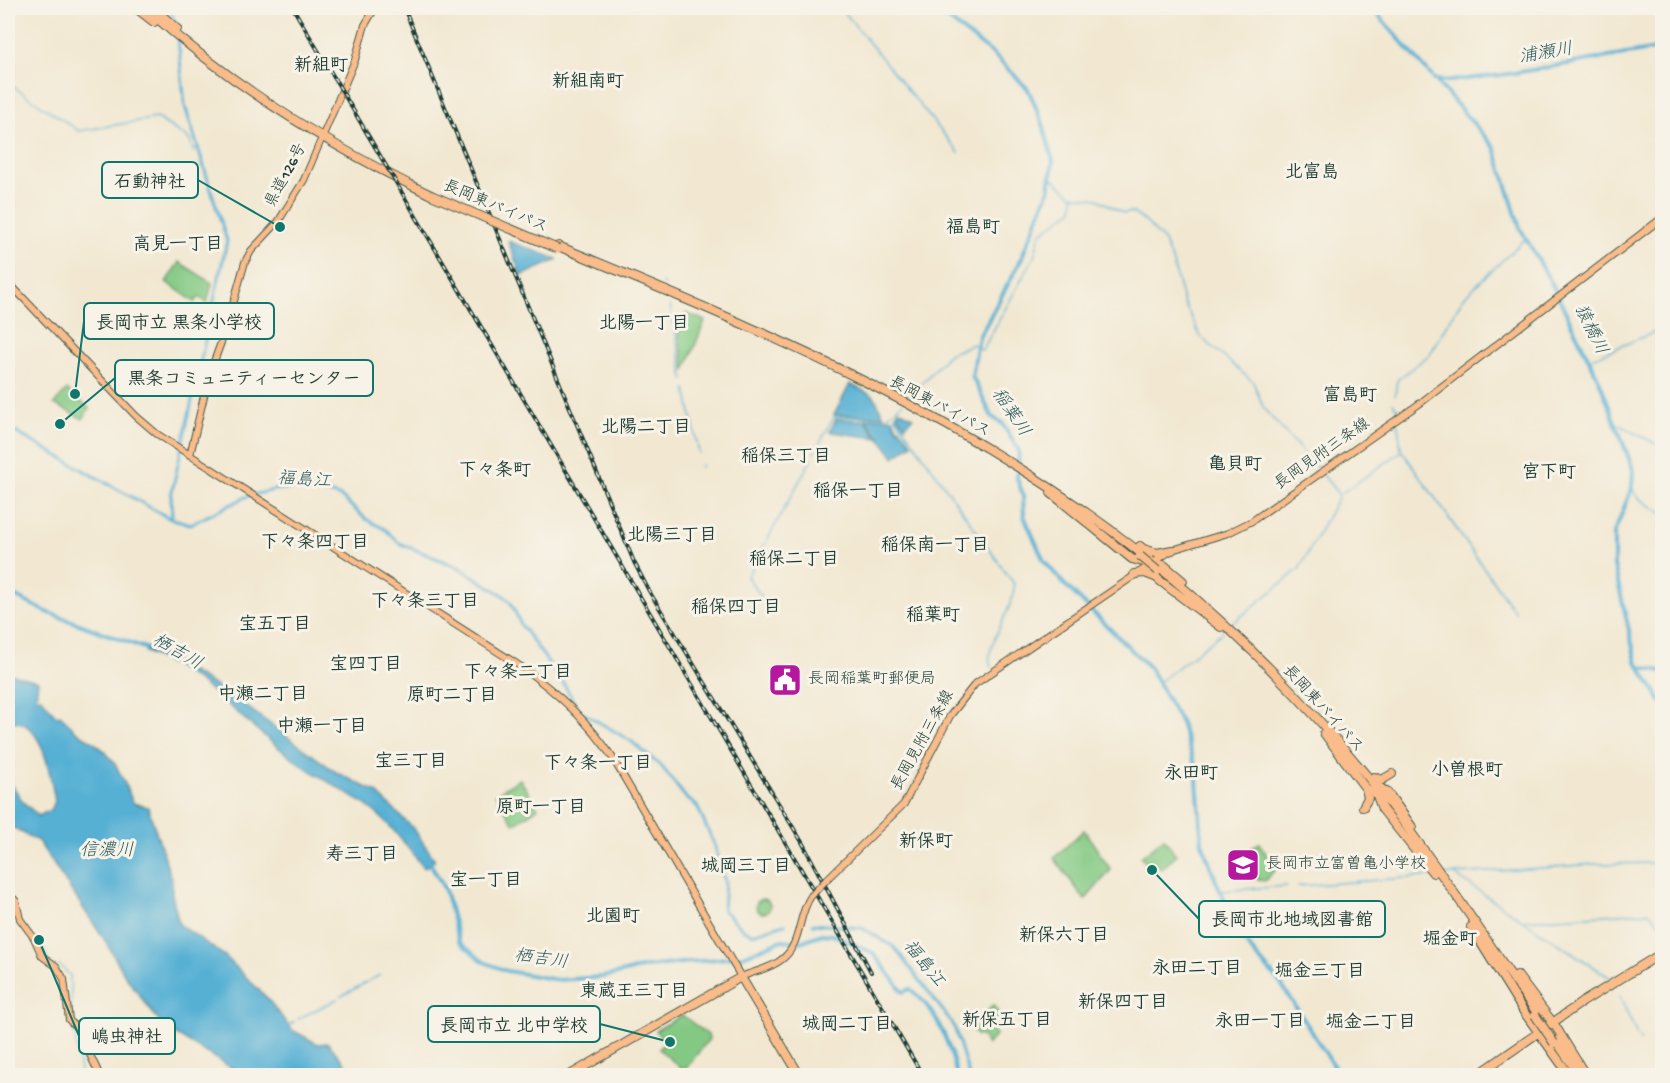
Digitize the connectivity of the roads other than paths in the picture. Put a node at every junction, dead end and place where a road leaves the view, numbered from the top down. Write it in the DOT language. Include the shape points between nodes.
graph roads {
  1 [pos="136,8"];
  2 [pos="145,8"];
  3 [pos="150,8"];
  4 [pos="154,8"];
  5 [pos="375,8"];
  6 [pos="172,30"];
  7 [pos="323,136"];
  8 [pos="1662,218"];
  9 [pos="8,282"];
  10 [pos="185,452"];
  11 [pos="1031,476"];
  12 [pos="1172,550"];
  13 [pos="1140,555"];
  14 [pos="1151,563"];
  15 [pos="1170,568"];
  16 [pos="1133,575"];
  17 [pos="1159,580"];
  18 [pos="1228,629"];
  19 [pos="1369,781"];
  20 [pos="1385,801"];
  21 [pos="8,893"];
  22 [pos="1454,898"];
  23 [pos="1466,910"];
  24 [pos="1662,952"];
  25 [pos="741,976"];
  26 [pos="1604,989"];
  27 [pos="1524,1012"];
  28 [pos="1536,1014"];
  29 [pos="1545,1029"];
  30 [pos="1552,1042"];
  31 [pos="1513,1052"];
  32 [pos="1571,1052"];
  33 [pos="1553,1053"];
  34 [pos="100,1076"];
  35 [pos="568,1076"];
  36 [pos="800,1076"];
  37 [pos="1476,1076"];
  38 [pos="1484,1076"];
  39 [pos="1570,1076"];
  40 [pos="1578,1076"];
  41 [pos="1586,1076"];
  1 -- 6 [label="highway"];
  2 -- 6 [label="highway, 長岡東バイパス"];
  3 -- 6 [label="highway, 長岡東バイパス"];
  4 -- 6 [label="highway"];
  5 -- 7 [label="main road, 県道126号" via="366,22 355,60"];
  6 -- 7 [label="highway, 長岡東バイパス"];
  7 -- 10 [label="main road, 県道126号" via="291,203 244,262"];
  7 -- 11 [label="highway, 長岡東バイパス, bridge" via="432,193 794,347 905,402"];
  8 -- 12 [label="main road, 長岡見附三条線" via="1419,404 1252,521 1228,533"];
  9 -- 10 [label="main road" via="142,422"];
  10 -- 25 [label="main road" via="531,674 594,731"];
  11 -- 13 [label="highway, 長岡東バイパス"];
  11 -- 13 [label="highway, 長岡東バイパス"];
  12 -- 13 [label="highway"];
  12 -- 14 [label="main road, 長岡見附三条線"];
  12 -- 15 [label="highway" via="1166,560"];
  13 -- 14 [label="highway"];
  13 -- 14 [label="highway"];
  13 -- 16 [label="highway"];
  13 -- 18 [label="highway, 長岡東バイパス, bridge"];
  14 -- 15 [label="highway"];
  14 -- 16 [label="main road, 長岡見附三条線"];
  14 -- 17 [label="highway" via="1151,573"];
  15 -- 18 [label="highway"];
  16 -- 17 [label="highway" via="1145,573"];
  16 -- 25 [label="main road, 長岡見附三条線, bridge" via="971,687 944,728 904,804 811,896 802,911 792,950 777,963"];
  17 -- 18 [label="highway"];
  18 -- 19 [label="highway, 長岡東バイパス"];
  19 -- 20 [label="highway, 長岡東バイパス"];
  19 -- 20 [label="highway" via="1365,804"];
  19 -- 20 [label="highway" via="1390,776"];
  20 -- 22 [label="highway, 長岡東バイパス"];
  20 -- 23 [label="highway, 長岡東バイパス"];
  21 -- 34 [label="main road" via="16,901 20,919 42,956 64,978 69,1020 78,1029"];
  22 -- 27 [label="highway"];
  22 -- 28 [label="highway, 長岡東バイパス"];
  23 -- 28 [label="highway, 長岡東バイパス"];
  23 -- 29 [label="highway" via="1534,998"];
  24 -- 26 [label="highway"];
  25 -- 35 [label="highway"];
  25 -- 36 [label="highway"];
  26 -- 29 [label="highway"];
  26 -- 29 [label="highway"];
  27 -- 29 [label="highway"];
  27 -- 31 [label="highway" via="1532,1031"];
  28 -- 29 [label="highway, 長岡東バイパス, bridge"];
  29 -- 30 [label="highway, 長岡東バイパス, bridge"];
  29 -- 31 [label="highway"];
  29 -- 32 [label="highway"];
  29 -- 32 [label="highway"];
  30 -- 33 [label="highway"];
  30 -- 40 [label="highway, 長岡東バイパス"];
  31 -- 33 [label="highway" via="1539,1041"];
  31 -- 37 [label="highway"];
  31 -- 38 [label="highway"];
  32 -- 41 [label="highway"];
  33 -- 39 [label="highway"];
}
